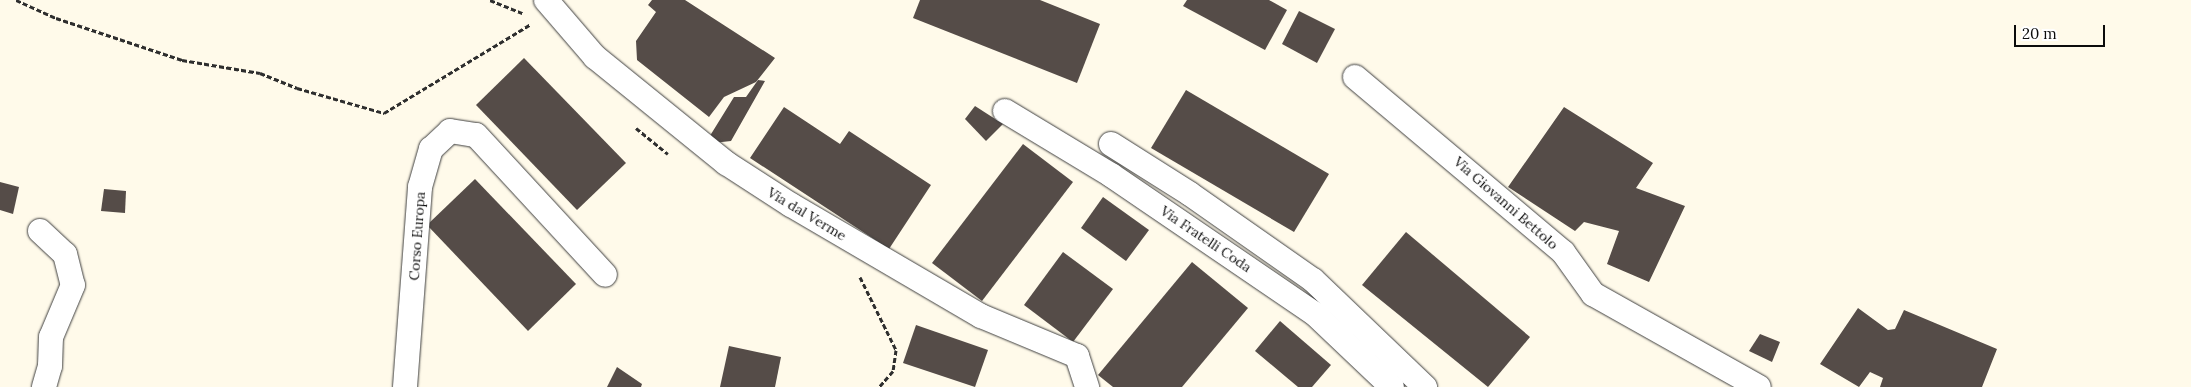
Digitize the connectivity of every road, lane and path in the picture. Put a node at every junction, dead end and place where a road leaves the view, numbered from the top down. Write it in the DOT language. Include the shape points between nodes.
graph roads {
  1 [pos="16,0"];
  2 [pos="490,0"];
  3 [pos="546,0"];
  4 [pos="534,22"];
  5 [pos="540,28"];
  6 [pos="1355,77"];
  7 [pos="1005,111"];
  8 [pos="1111,144"];
  9 [pos="40,231"];
  10 [pos="605,275"];
  11 [pos="44,387"];
  12 [pos="405,387"];
  13 [pos="1087,387"];
  14 [pos="1392,387"];
  15 [pos="1425,387"];
  16 [pos="1759,387"];
  1 -- 4 [label="path" via="56,18 182,60 260,73 297,88 384,113"];
  2 -- 4 [label="path" via="514,8"];
  3 -- 13 [label="street, Via dal Verme" via="595,58 726,163 791,205 981,316 1077,356"];
  4 -- 5 [label="path"];
  6 -- 16 [label="street, Via Giovanni Bettolo" via="1563,252 1593,294"];
  7 -- 14 [label="street, Via Fratelli Coda" via="1111,175 1315,314"];
  8 -- 15 [label="street, Via Fratelli Coda" via="1190,194 1313,280"];
  9 -- 11 [label="street" via="65,254 73,285 51,337 50,366"];
  10 -- 12 [label="street, Corso Europa" via="476,135 450,131 431,148 420,187"];
}
